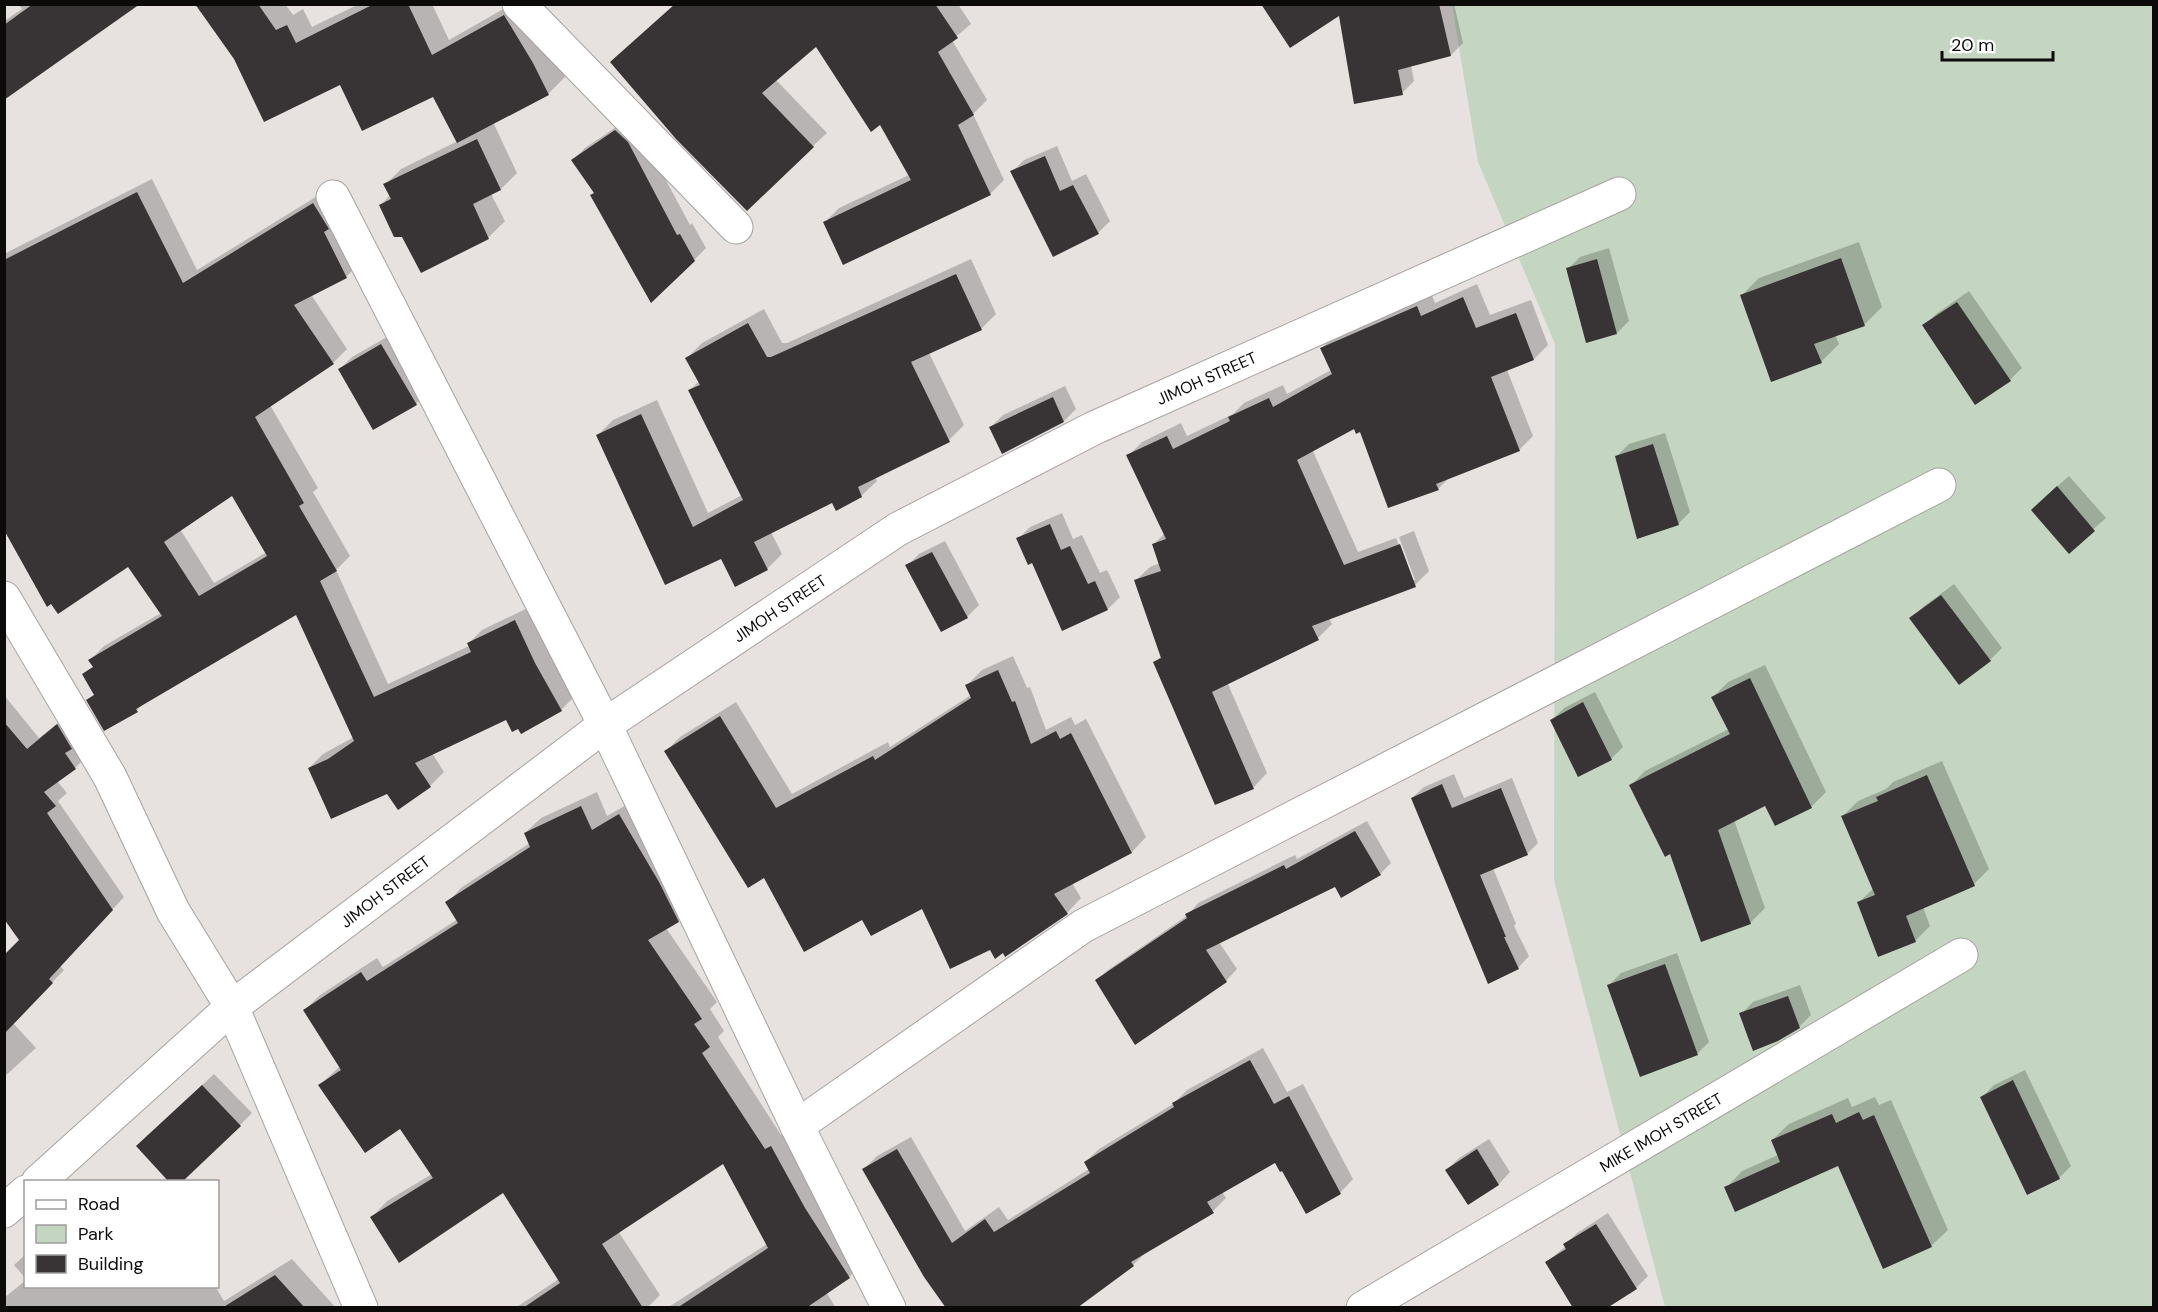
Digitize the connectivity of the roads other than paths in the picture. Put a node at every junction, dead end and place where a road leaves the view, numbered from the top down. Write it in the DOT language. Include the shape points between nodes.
graph roads {
  1 [pos="519,4"];
  2 [pos="1619,194"];
  3 [pos="333,197"];
  4 [pos="736,227"];
  5 [pos="1939,485"];
  6 [pos="4,597"];
  7 [pos="605,725"];
  8 [pos="1961,955"];
  9 [pos="232,1007"];
  10 [pos="797,1126"];
  11 [pos="40,1180"];
  12 [pos="24,1194"];
  13 [pos="4,1211"];
  14 [pos="361,1308"];
  15 [pos="889,1308"];
  16 [pos="1363,1308"];
  1 -- 4 [label="street"];
  2 -- 7 [label="street, JIMOH STREET" via="1094,428 898,529"];
  3 -- 7 [label="street"];
  5 -- 10 [label="street" via="1083,926"];
  6 -- 9 [label="street" via="110,777 173,911"];
  7 -- 9 [label="street, JIMOH STREET"];
  7 -- 10 [label="street"];
  8 -- 16 [label="street, MIKE IMOH STREET"];
  9 -- 11 [label="street, JIMOH STREET"];
  9 -- 14 [label="street"];
  10 -- 15 [label="street"];
  12 -- 13 [label="street"];
}
